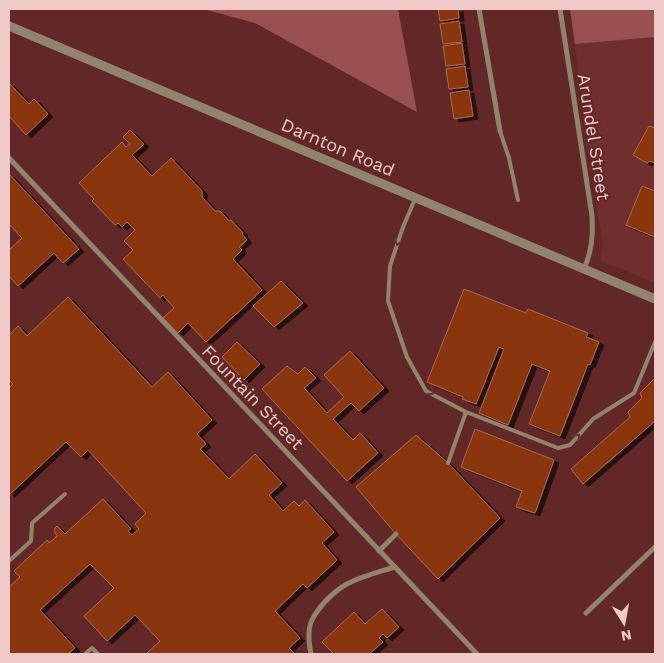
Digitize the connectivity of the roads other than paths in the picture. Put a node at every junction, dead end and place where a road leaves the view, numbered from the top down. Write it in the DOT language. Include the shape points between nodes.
graph roads {
  1 [pos="479,9"];
  2 [pos="560,9"];
  3 [pos="9,26"];
  4 [pos="500,132"];
  5 [pos="9,158"];
  6 [pos="416,197"];
  7 [pos="518,200"];
  8 [pos="584,269"];
  9 [pos="655,298"];
  10 [pos="655,342"];
  11 [pos="466,412"];
  12 [pos="448,463"];
  13 [pos="65,494"];
  14 [pos="396,534"];
  15 [pos="655,547"];
  16 [pos="379,551"];
  17 [pos="9,561"];
  18 [pos="395,567"];
  19 [pos="586,612"];
  20 [pos="85,654"];
  21 [pos="98,654"];
  22 [pos="311,654"];
  23 [pos="477,654"];
  1 -- 4 [label="street"];
  2 -- 8 [label="street, Arundel Street" via="592,216 593,238"];
  3 -- 6 [label="street, Darnton Road"];
  4 -- 7 [label="lane"];
  5 -- 16 [label="street, Fountain Street"];
  6 -- 8 [label="street, Darnton Road"];
  6 -- 11 [label="lane, one-way" via="390,266 388,301 407,357 426,390"];
  8 -- 9 [label="street, Darnton Road"];
  11 -- 10 [label="lane, one-way" via="558,448 570,445 593,419 634,394"];
  11 -- 12 [label="lane"];
  13 -- 17 [label="lane" via="32,523 31,541"];
  14 -- 16 [label="street"];
  15 -- 19 [label="street"];
  16 -- 18 [label="street, Fountain Street"];
  18 -- 22 [label="street" via="346,584 326,601 312,621 308,642"];
  18 -- 23 [label="street, Fountain Street"];
  20 -- 21 [label="lane" via="92,648"];
}
